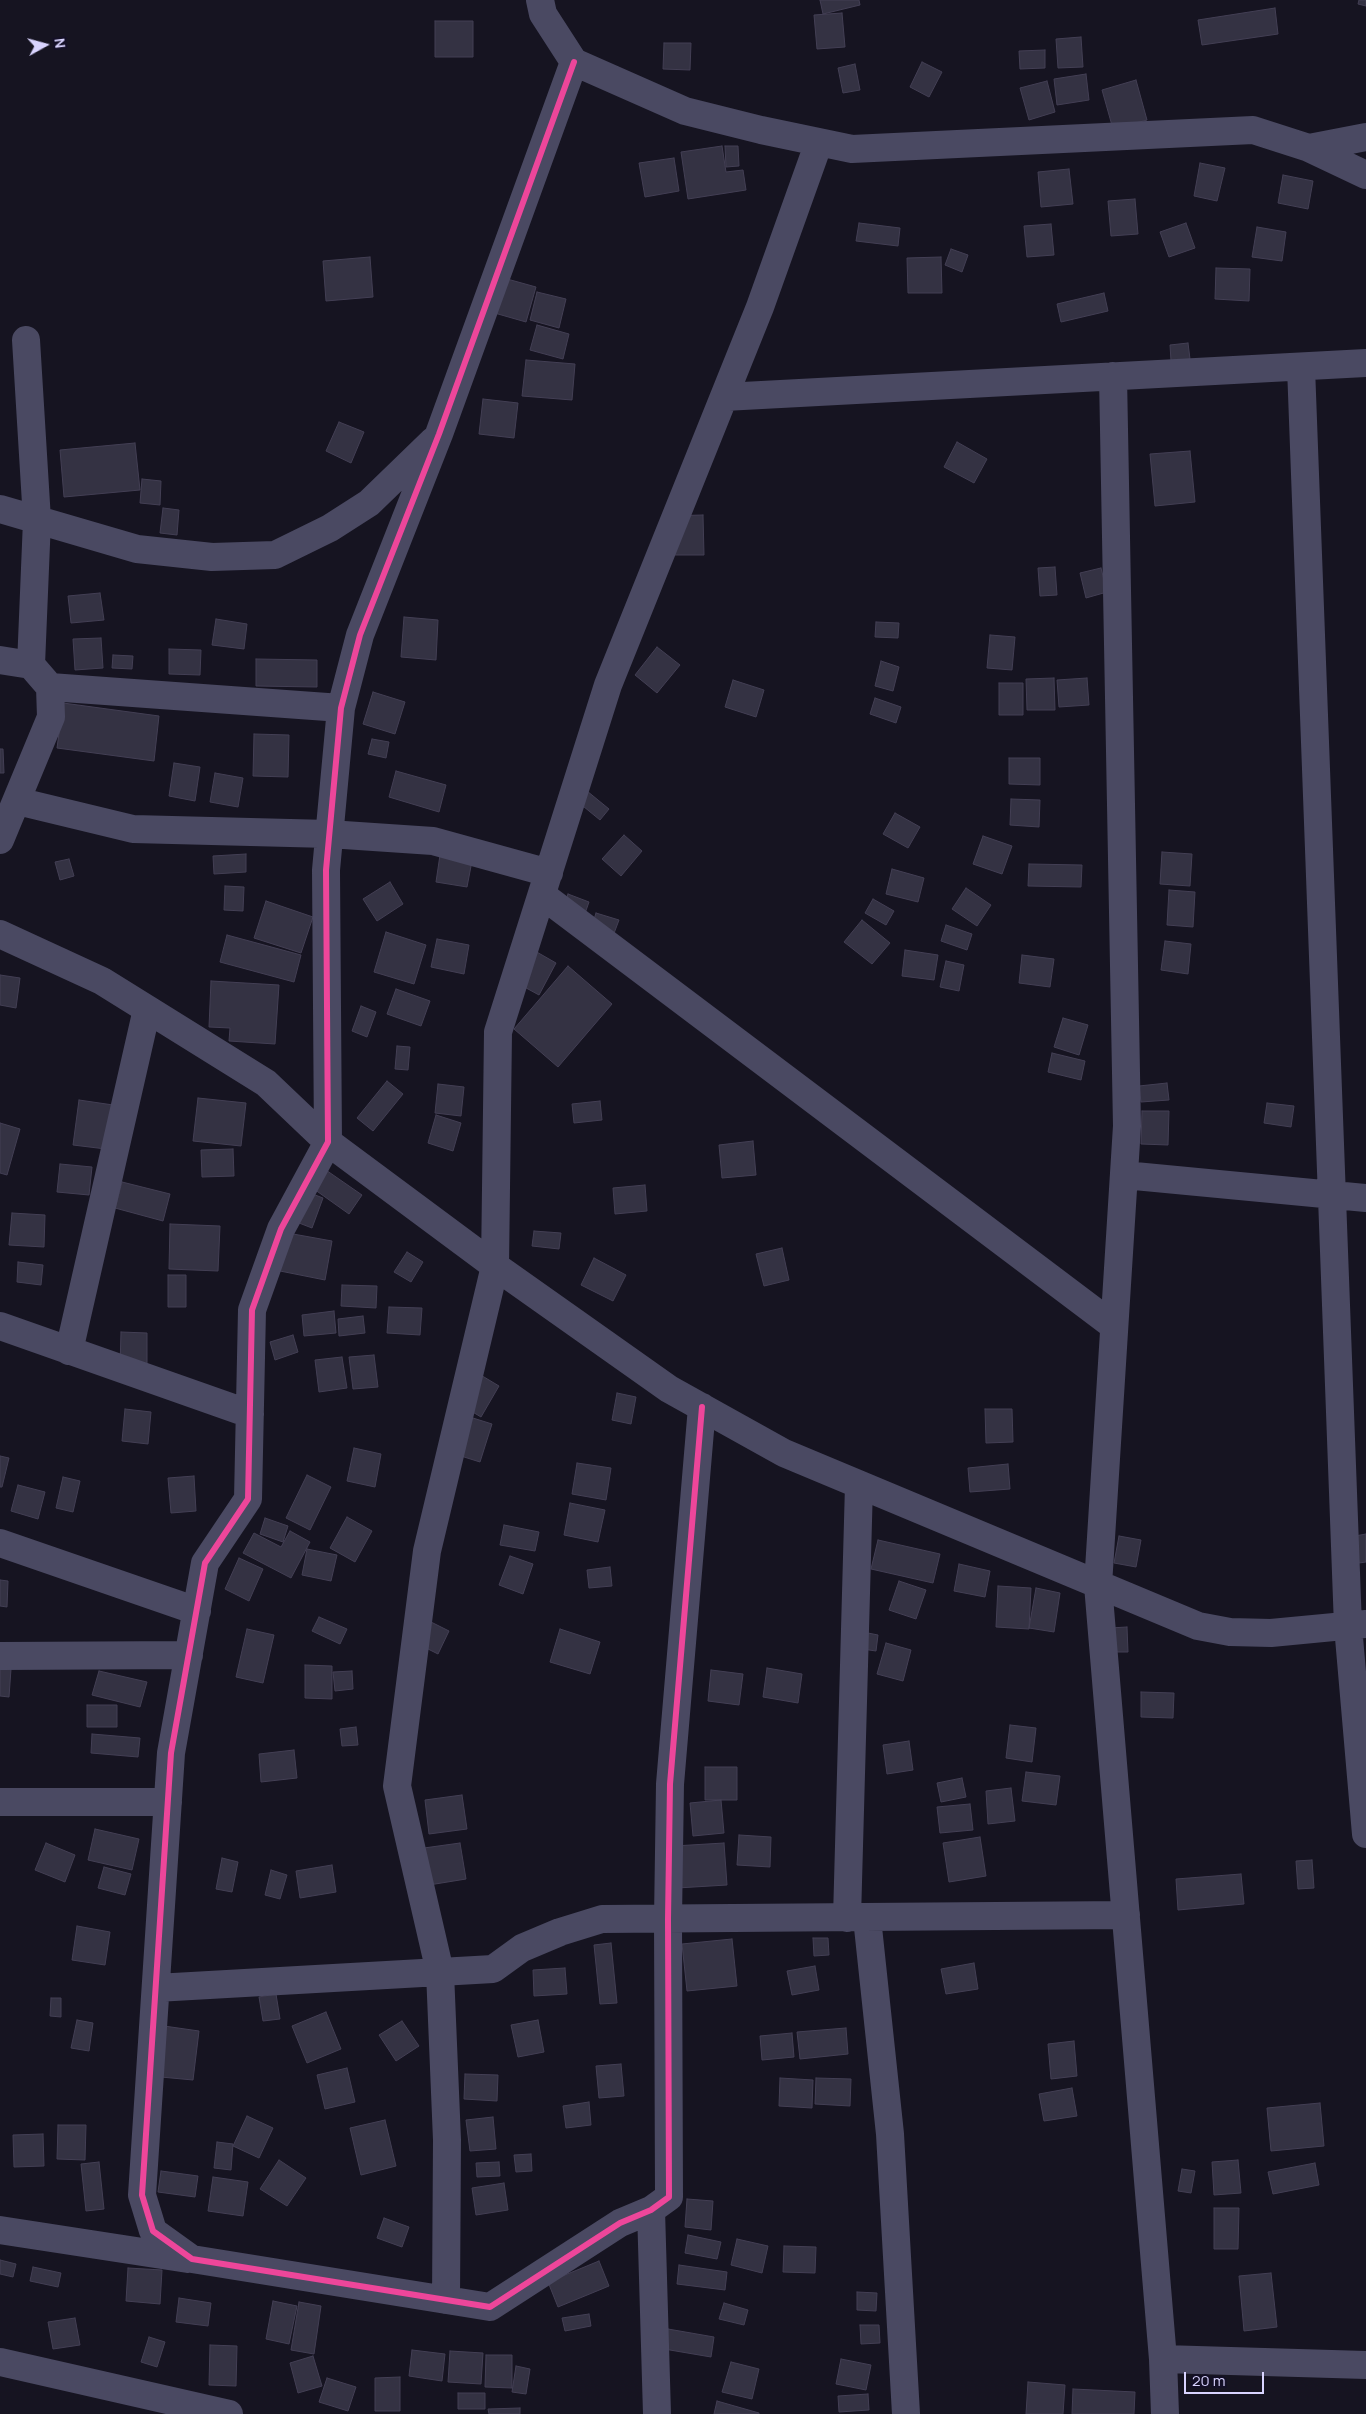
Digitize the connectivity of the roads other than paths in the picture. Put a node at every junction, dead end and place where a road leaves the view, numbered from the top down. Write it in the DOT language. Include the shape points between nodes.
graph roads {
  1 [pos="540,0"];
  2 [pos="574,62"];
  3 [pos="1366,137"];
  4 [pos="819,142"];
  5 [pos="1309,148"];
  6 [pos="1366,175"];
  7 [pos="26,340"];
  8 [pos="1366,363"];
  9 [pos="1301,366"];
  10 [pos="1113,376"];
  11 [pos="724,397"];
  12 [pos="439,434"];
  13 [pos="0,509"];
  14 [pos="37,520"];
  15 [pos="0,660"];
  16 [pos="31,665"];
  17 [pos="50,687"];
  18 [pos="341,708"];
  19 [pos="17,802"];
  20 [pos="329,834"];
  21 [pos="0,840"];
  22 [pos="545,884"];
  23 [pos="0,934"];
  24 [pos="147,1009"];
  25 [pos="328,1142"];
  26 [pos="1124,1175"];
  27 [pos="1332,1195"];
  28 [pos="1366,1198"];
  29 [pos="495,1266"];
  30 [pos="0,1326"];
  31 [pos="1114,1326"];
  32 [pos="69,1351"];
  33 [pos="702,1407"];
  34 [pos="250,1414"];
  35 [pos="859,1485"];
  36 [pos="0,1543"];
  37 [pos="1098,1585"];
  38 [pos="197,1611"];
  39 [pos="1357,1625"];
  40 [pos="0,1656"];
  41 [pos="189,1656"];
  42 [pos="0,1802"];
  43 [pos="168,1802"];
  44 [pos="1366,1834"];
  45 [pos="1126,1915"];
  46 [pos="857,1918"];
  47 [pos="668,1919"];
  48 [pos="440,1972"];
  49 [pos="156,1988"];
  50 [pos="651,2210"];
  51 [pos="0,2230"];
  52 [pos="192,2260"];
  53 [pos="446,2300"];
  54 [pos="1163,2360"];
  55 [pos="0,2362"];
  56 [pos="1366,2365"];
  57 [pos="229,2414"];
  58 [pos="657,2414"];
  59 [pos="906,2414"];
  60 [pos="1165,2414"];
  1 -- 2 [label="street" via="543,14"];
  2 -- 4 [label="street" via="685,111"];
  2 -- 12 [label="street"];
  3 -- 5 [label="street"];
  4 -- 5 [label="street" via="852,149 1253,130"];
  4 -- 11 [label="street"];
  5 -- 6 [label="street"];
  7 -- 14 [label="street"];
  8 -- 9 [label="street"];
  9 -- 10 [label="street"];
  9 -- 27 [label="street"];
  10 -- 11 [label="street"];
  10 -- 26 [label="street" via="1127,1126"];
  11 -- 22 [label="street" via="608,685"];
  12 -- 14 [label="street" via="369,502 330,528 275,555 212,556 137,550"];
  12 -- 18 [label="street" via="360,635"];
  13 -- 14 [label="street"];
  14 -- 16 [label="street"];
  15 -- 16 [label="street"];
  16 -- 17 [label="street"];
  17 -- 18 [label="street"];
  17 -- 19 [label="street" via="51,717"];
  18 -- 20 [label="street"];
  19 -- 20 [label="street" via="133,829"];
  19 -- 21 [label="street"];
  20 -- 22 [label="street" via="433,842"];
  20 -- 25 [label="street" via="326,870"];
  22 -- 29 [label="street" via="498,1032"];
  22 -- 31 [label="street"];
  23 -- 24 [label="street" via="102,981"];
  24 -- 25 [label="street" via="266,1082"];
  24 -- 32 [label="street"];
  25 -- 29 [label="street"];
  25 -- 34 [label="street" via="282,1230 252,1310"];
  26 -- 27 [label="street"];
  26 -- 31 [label="street"];
  27 -- 28 [label="street"];
  27 -- 39 [label="street"];
  29 -- 33 [label="street" via="669,1389"];
  29 -- 48 [label="street" via="427,1552 397,1786"];
  30 -- 32 [label="street"];
  31 -- 37 [label="street"];
  32 -- 34 [label="street"];
  33 -- 35 [label="street" via="784,1452"];
  33 -- 47 [label="street" via="670,1784"];
  34 -- 38 [label="street" via="248,1499 205,1563"];
  35 -- 37 [label="street"];
  35 -- 46 [label="street"];
  36 -- 38 [label="street"];
  37 -- 39 [label="street" via="1198,1626 1230,1632 1271,1633"];
  37 -- 45 [label="street"];
  38 -- 41 [label="street"];
  39 -- 44 [label="street"];
  40 -- 41 [label="street"];
  41 -- 43 [label="street" via="171,1753"];
  42 -- 43 [label="street"];
  43 -- 49 [label="street"];
  45 -- 46 [label="street"];
  45 -- 54 [label="street"];
  46 -- 47 [label="street"];
  46 -- 59 [label="street" via="890,2134"];
  47 -- 48 [label="street" via="602,1920 560,1932 522,1948 493,1968"];
  47 -- 50 [label="street" via="669,2197"];
  48 -- 49 [label="street"];
  48 -- 53 [label="street" via="446,2140"];
  49 -- 52 [label="street" via="142,2195 153,2231"];
  50 -- 53 [label="street" via="620,2223 490,2306"];
  50 -- 58 [label="street"];
  51 -- 52 [label="street"];
  52 -- 53 [label="street"];
  54 -- 56 [label="street"];
  54 -- 60 [label="street"];
  55 -- 57 [label="street"];
}
